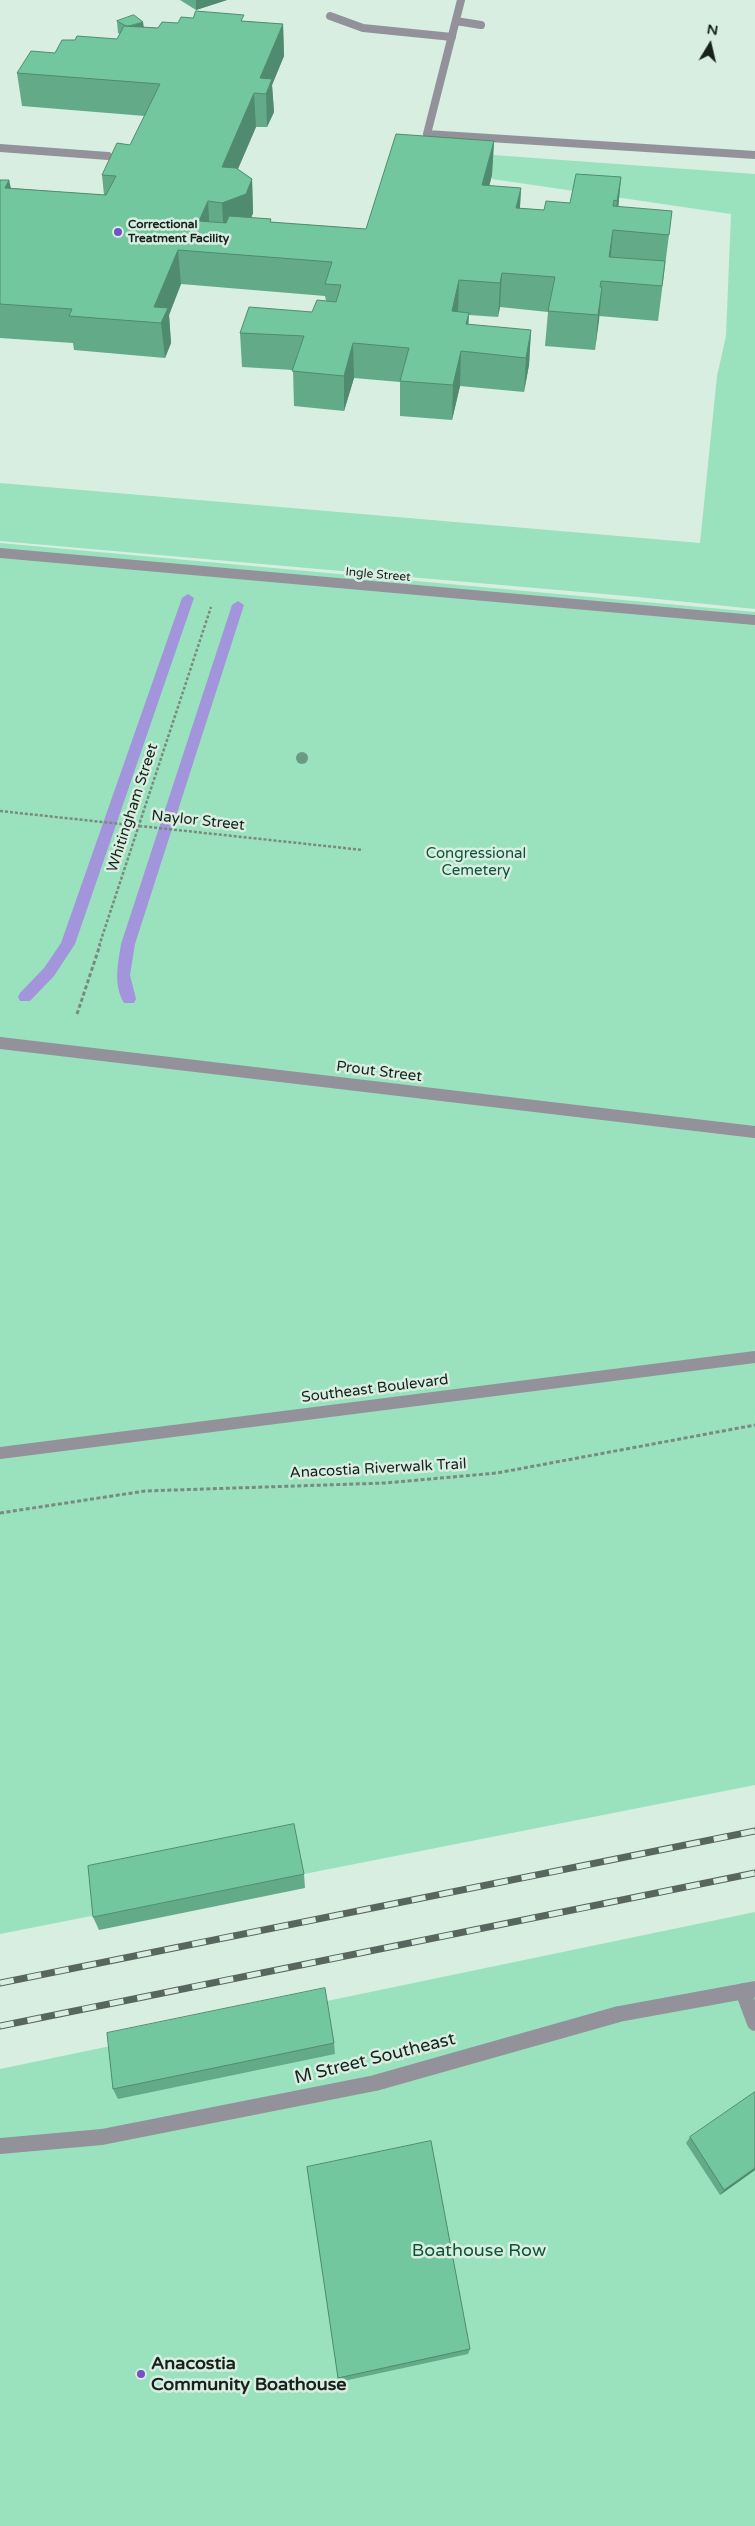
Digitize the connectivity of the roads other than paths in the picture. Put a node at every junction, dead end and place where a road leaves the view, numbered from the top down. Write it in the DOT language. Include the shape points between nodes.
graph roads {
  1 [pos="461,0"];
  2 [pos="330,16"];
  3 [pos="456,21"];
  4 [pos="481,25"];
  5 [pos="452,37"];
  6 [pos="0,148"];
  7 [pos="755,155"];
  8 [pos="108,156"];
  9 [pos="0,552"];
  10 [pos="755,620"];
  11 [pos="0,1042"];
  12 [pos="755,1132"];
  13 [pos="755,1357"];
  14 [pos="0,1453"];
  15 [pos="749,1990"];
  16 [pos="755,2022"];
  17 [pos="0,2146"];
  1 -- 3 [label="street"];
  2 -- 5 [label="street" via="363,28"];
  3 -- 4 [label="street"];
  3 -- 5 [label="street"];
  5 -- 7 [label="street" via="427,134"];
  6 -- 8 [label="street"];
  9 -- 10 [label="street, Ingle Street"];
  11 -- 12 [label="street, Prout Street"];
  13 -- 14 [label="street, Southeast Boulevard"];
  15 -- 16 [label="street"];
  15 -- 17 [label="street, M Street Southeast" via="619,2014 374,2083 102,2137"];
}
